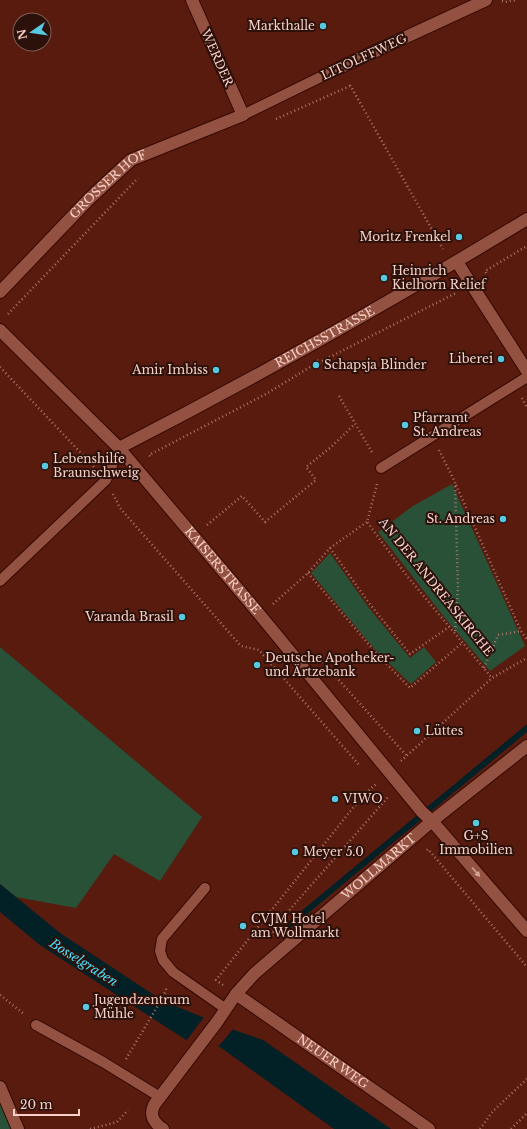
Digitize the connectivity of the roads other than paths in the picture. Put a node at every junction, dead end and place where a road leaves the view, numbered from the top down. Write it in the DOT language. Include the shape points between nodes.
graph roads {
  1 [pos="192,0"];
  2 [pos="486,0"];
  3 [pos="341,67"];
  4 [pos="243,115"];
  5 [pos="527,219"];
  6 [pos="457,262"];
  7 [pos="0,292"];
  8 [pos="0,330"];
  9 [pos="527,371"];
  10 [pos="527,377"];
  11 [pos="119,448"];
  12 [pos="382,468"];
  13 [pos="0,581"];
  14 [pos="527,746"];
  15 [pos="426,816"];
  16 [pos="205,888"];
  17 [pos="527,931"];
  18 [pos="236,994"];
  19 [pos="226,1009"];
  20 [pos="36,1025"];
  21 [pos="0,1087"];
  22 [pos="160,1097"];
  23 [pos="18,1129"];
  24 [pos="162,1129"];
  25 [pos="429,1129"];
  1 -- 4 [label="street, WERDER"];
  2 -- 3 [label="street, LITOLFFWEG"];
  3 -- 4 [label="lane, LITOLFFWEG"];
  4 -- 7 [label="street, GROSSER HOF" via="131,160 89,199"];
  5 -- 6 [label="street, REICHSSTRASSE"];
  6 -- 9 [label="street"];
  6 -- 11 [label="street, REICHSSTRASSE" via="309,346"];
  8 -- 11 [label="street, KAISERSTRASSE"];
  10 -- 12 [label="lane"];
  11 -- 13 [label="lane" via="106,480"];
  11 -- 15 [label="street, KAISERSTRASSE"];
  14 -- 15 [label="street, WOLLMARKT"];
  15 -- 17 [label="street, KAISERSTRASSE, one-way"];
  15 -- 18 [label="street, WOLLMARKT" via="254,974"];
  16 -- 19 [label="lane" via="162,939 160,951 163,960 173,972"];
  18 -- 19 [label="street, WOLLMARKT"];
  18 -- 25 [label="street, NEUER WEG"];
  19 -- 22 [label="street, WOLLMARKT"];
  20 -- 22 [label="lane"];
  21 -- 23 [label="street"];
  22 -- 24 [label="street, WOLLMARKT" via="153,1108 152,1116"];
}
